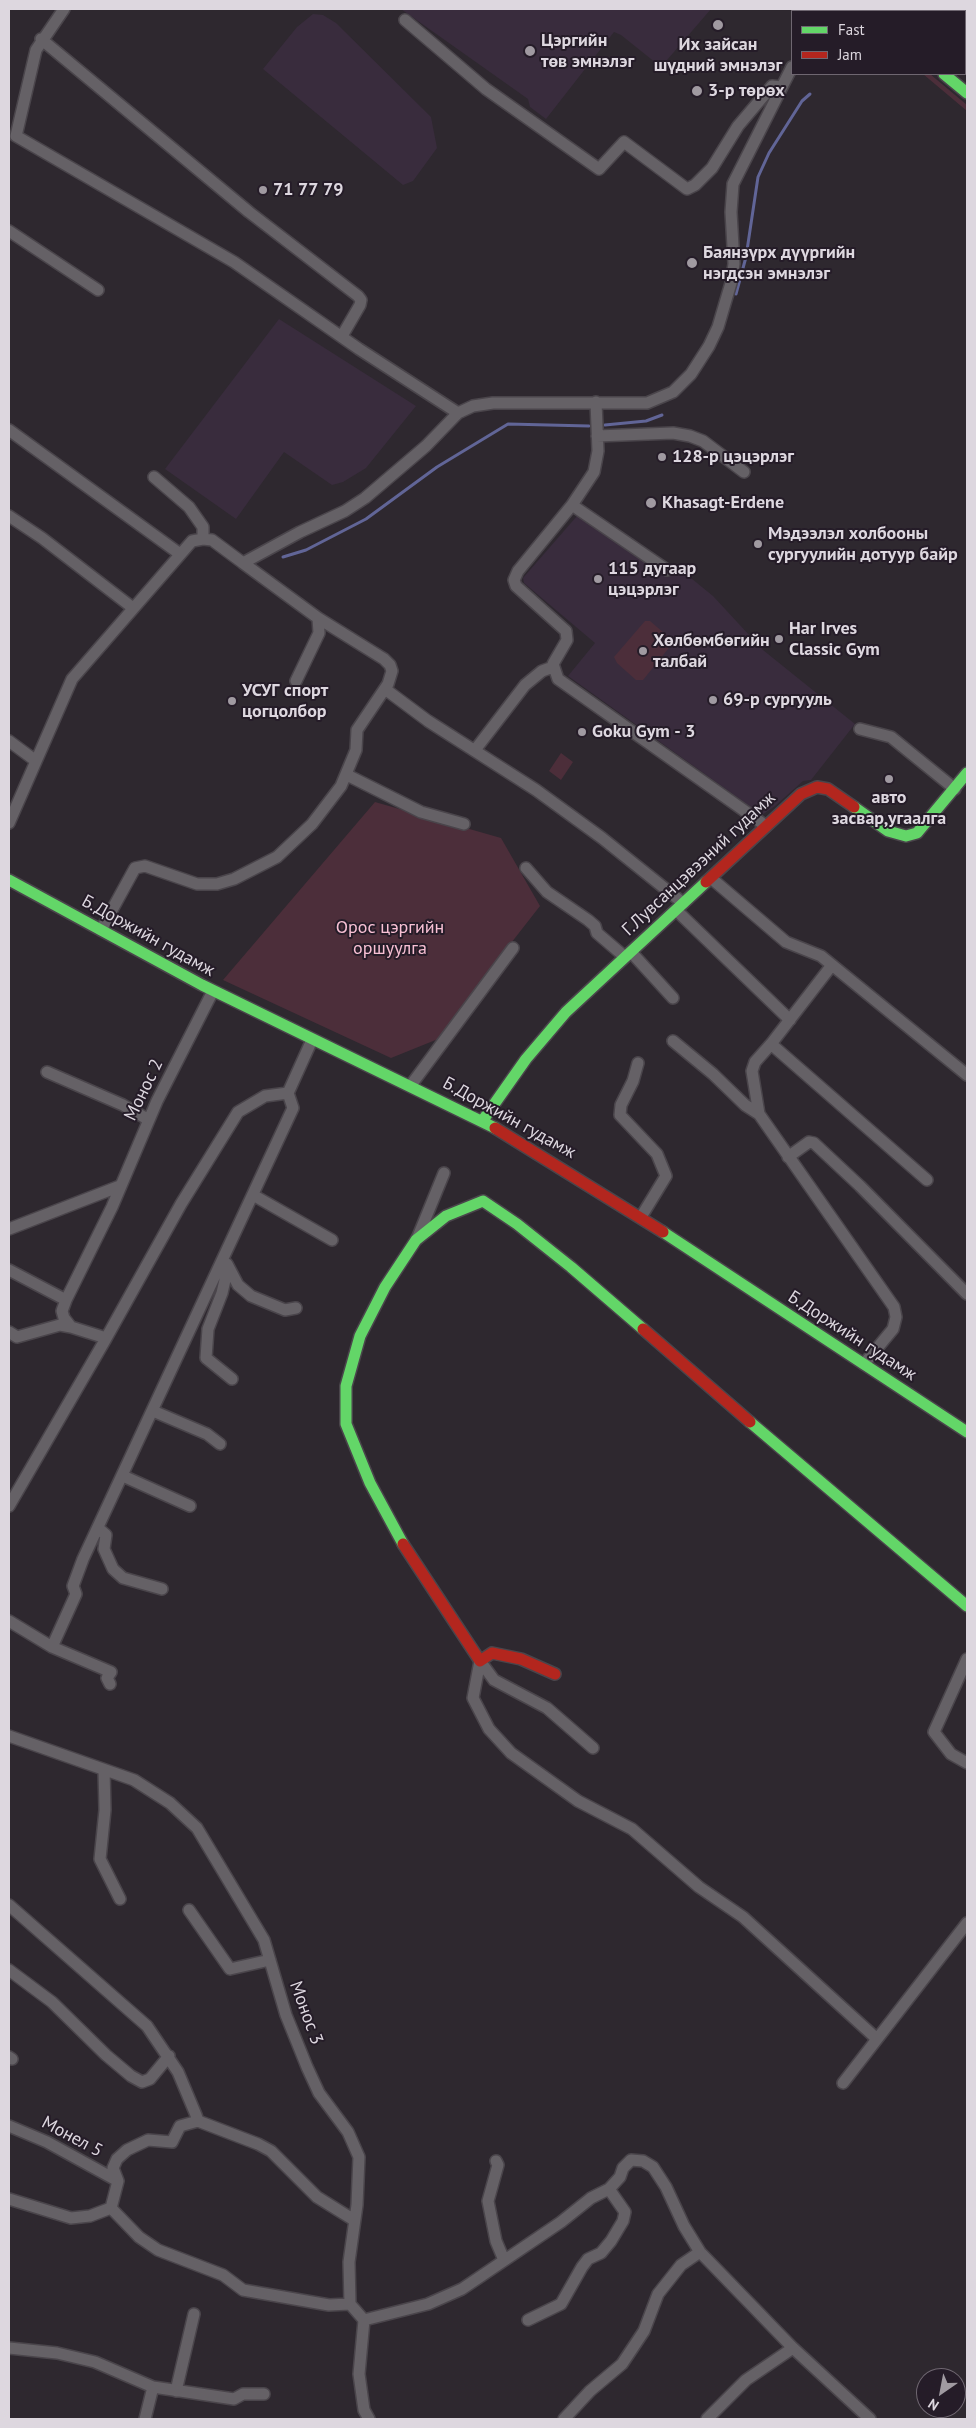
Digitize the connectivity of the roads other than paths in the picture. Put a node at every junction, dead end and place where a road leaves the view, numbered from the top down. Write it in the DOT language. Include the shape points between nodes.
graph roads {
  1 [pos="64,9"];
  2 [pos="405,20"];
  3 [pos="42,39"];
  4 [pos="791,69"];
  5 [pos="945,75"];
  6 [pos="781,87"];
  7 [pos="967,94"];
  8 [pos="9,231"];
  9 [pos="98,290"];
  10 [pos="342,336"];
  11 [pos="596,402"];
  12 [pos="458,413"];
  13 [pos="9,430"];
  14 [pos="598,436"];
  15 [pos="744,472"];
  16 [pos="154,477"];
  17 [pos="572,505"];
  18 [pos="9,516"];
  19 [pos="203,539"];
  20 [pos="180,554"];
  21 [pos="243,563"];
  22 [pos="667,570"];
  23 [pos="133,608"];
  24 [pos="318,618"];
  25 [pos="553,667"];
  26 [pos="296,681"];
  27 [pos="385,689"];
  28 [pos="860,729"];
  29 [pos="9,741"];
  30 [pos="475,750"];
  31 [pos="36,761"];
  32 [pos="967,773"];
  33 [pos="347,775"];
  34 [pos="955,789"];
  35 [pos="9,823"];
  36 [pos="464,824"];
  37 [pos="766,826"];
  38 [pos="526,868"];
  39 [pos="711,878"];
  40 [pos="9,880"];
  41 [pos="679,906"];
  42 [pos="101,930"];
  43 [pos="513,948"];
  44 [pos="628,954"];
  45 [pos="832,965"];
  46 [pos="213,991"];
  47 [pos="673,998"];
  48 [pos="790,1020"];
  49 [pos="312,1040"];
  50 [pos="673,1041"];
  51 [pos="771,1044"];
  52 [pos="638,1063"];
  53 [pos="47,1072"];
  54 [pos="967,1075"];
  55 [pos="411,1085"];
  56 [pos="288,1093"];
  57 [pos="759,1114"];
  58 [pos="149,1120"];
  59 [pos="483,1120"];
  60 [pos="788,1157"];
  61 [pos="444,1173"];
  62 [pos="927,1180"];
  63 [pos="120,1186"];
  64 [pos="253,1195"];
  65 [pos="641,1217"];
  66 [pos="9,1229"];
  67 [pos="332,1240"];
  68 [pos="416,1240"];
  69 [pos="226,1262"];
  70 [pos="9,1270"];
  71 [pos="967,1294"];
  72 [pos="66,1300"];
  73 [pos="296,1308"];
  74 [pos="70,1327"];
  75 [pos="9,1332"];
  76 [pos="106,1338"];
  77 [pos="864,1364"];
  78 [pos="232,1379"];
  79 [pos="153,1411"];
  80 [pos="967,1432"];
  81 [pos="220,1444"];
  82 [pos="123,1476"];
  83 [pos="9,1506"];
  84 [pos="190,1506"];
  85 [pos="98,1528"];
  86 [pos="162,1590"];
  87 [pos="967,1606"];
  88 [pos="9,1621"];
  89 [pos="52,1646"];
  90 [pos="967,1660"];
  91 [pos="480,1661"];
  92 [pos="555,1674"];
  93 [pos="110,1684"];
  94 [pos="9,1736"];
  95 [pos="593,1748"];
  96 [pos="967,1763"];
  97 [pos="104,1770"];
  98 [pos="120,1900"];
  99 [pos="9,1905"];
  100 [pos="189,1910"];
  101 [pos="967,1922"];
  102 [pos="270,1960"];
  103 [pos="9,1970"];
  104 [pos="878,2039"];
  105 [pos="169,2056"];
  106 [pos="843,2083"];
  107 [pos="198,2121"];
  108 [pos="9,2126"];
  109 [pos="496,2161"];
  110 [pos="118,2181"];
  111 [pos="609,2189"];
  112 [pos="9,2199"];
  113 [pos="110,2208"];
  114 [pos="354,2220"];
  115 [pos="700,2252"];
  116 [pos="504,2260"];
  117 [pos="350,2304"];
  118 [pos="194,2314"];
  119 [pos="364,2320"];
  120 [pos="528,2320"];
  121 [pos="9,2348"];
  122 [pos="793,2348"];
  123 [pos="153,2387"];
  124 [pos="176,2390"];
  125 [pos="264,2394"];
  126 [pos="145,2419"];
  127 [pos="369,2419"];
  128 [pos="564,2419"];
  129 [pos="707,2419"];
  130 [pos="870,2419"];
  1 -- 3 [label="street"];
  2 -- 6 [label="street" via="486,89 599,169 624,142 687,189 696,185 712,168 738,126 772,86"];
  3 -- 10 [label="street" via="249,212 358,296 360,305"];
  3 -- 10 [label="street" via="36,50 16,136 234,262"];
  4 -- 6 [label="street"];
  5 -- 7 [label="main road"];
  6 -- 11 [label="street" via="733,184 734,264 726,303 709,346 691,374 661,399 647,403"];
  8 -- 9 [label="street"];
  10 -- 12 [label="street"];
  11 -- 12 [label="street" via="485,404 468,407"];
  11 -- 14 [label="street"];
  12 -- 21 [label="street" via="426,446 365,498"];
  13 -- 20 [label="street"];
  14 -- 15 [label="street" via="673,433 690,436 703,441"];
  14 -- 17 [label="street" via="595,469"];
  16 -- 19 [label="street" via="189,507 203,528"];
  17 -- 22 [label="street"];
  17 -- 25 [label="street" via="518,570 514,580 518,590 566,631 567,638"];
  18 -- 23 [label="street"];
  19 -- 20 [label="street" via="192,542"];
  19 -- 21 [label="street" via="212,540"];
  20 -- 23 [label="street"];
  21 -- 24 [label="street"];
  23 -- 31 [label="street" via="72,679"];
  24 -- 26 [label="street" via="318,633"];
  24 -- 27 [label="street" via="389,663 392,674"];
  25 -- 30 [label="street" via="542,671 526,685"];
  25 -- 37 [label="street" via="561,682"];
  27 -- 30 [label="street"];
  27 -- 33 [label="street" via="357,730 356,750"];
  28 -- 34 [label="street" via="890,737"];
  29 -- 31 [label="street"];
  30 -- 41 [label="street" via="595,832"];
  31 -- 35 [label="street"];
  32 -- 34 [label="main road, Г.Лувсанцэвээний гудамж"];
  33 -- 36 [label="street" via="421,812"];
  33 -- 42 [label="street" via="312,824 277,857 234,879 217,884 197,884 145,866 135,868"];
  34 -- 37 [label="main road, Г.Лувсанцэвээний гудамж" via="925,826 908,836 890,833 835,793 820,788 801,794"];
  37 -- 39 [label="main road, Г.Лувсанцэвээний гудамж"];
  38 -- 44 [label="street" via="547,892 588,920 597,933"];
  39 -- 41 [label="main road, Г.Лувсанцэвээний гудамж"];
  39 -- 45 [label="street" via="786,942 815,953"];
  40 -- 42 [label="main road, Б.Доржийн гудамж"];
  41 -- 44 [label="main road, Г.Лувсанцэвээний гудамж"];
  41 -- 48 [label="street"];
  42 -- 46 [label="main road, Б.Доржийн гудамж"];
  43 -- 55 [label="street"];
  44 -- 47 [label="street"];
  44 -- 59 [label="main road, Г.Лувсанцэвээний гудамж" via="566,1012"];
  45 -- 48 [label="street"];
  45 -- 54 [label="street"];
  46 -- 49 [label="main road, Б.Доржийн гудамж"];
  46 -- 58 [label="street, Монос 2"];
  48 -- 51 [label="street"];
  49 -- 55 [label="main road, Б.Доржийн гудамж"];
  49 -- 56 [label="street"];
  50 -- 57 [label="street"];
  51 -- 57 [label="street" via="755,1062 752,1072"];
  51 -- 62 [label="street"];
  52 -- 65 [label="street" via="620,1115 658,1154 666,1176"];
  53 -- 58 [label="street" via="123,1105"];
  55 -- 59 [label="main road, Б.Доржийн гудамж"];
  56 -- 64 [label="street" via="293,1108"];
  56 -- 76 [label="street" via="265,1096 238,1112"];
  57 -- 60 [label="street"];
  58 -- 63 [label="street, Монос 2"];
  59 -- 65 [label="main road, Б.Доржийн гудамж"];
  60 -- 71 [label="street" via="809,1142 814,1143"];
  60 -- 77 [label="street" via="894,1307 893,1329"];
  61 -- 68 [label="street"];
  63 -- 66 [label="street"];
  63 -- 72 [label="street, Монос 2"];
  64 -- 67 [label="street"];
  64 -- 69 [label="street"];
  65 -- 77 [label="main road, Б.Доржийн гудамж"];
  68 -- 87 [label="main road" via="446,1216 484,1201 571,1267 817,1481"];
  68 -- 91 [label="main road" via="385,1286 360,1336 346,1386 346,1424 393,1529"];
  69 -- 73 [label="street" via="238,1285 252,1296 285,1310"];
  69 -- 78 [label="street" via="222,1293 208,1329 206,1358"];
  69 -- 79 [label="street"];
  70 -- 72 [label="street"];
  72 -- 74 [label="street" via="62,1311"];
  74 -- 75 [label="street" via="60,1325 17,1337"];
  74 -- 76 [label="street"];
  76 -- 83 [label="street"];
  77 -- 80 [label="main road, Б.Доржийн гудамж"];
  79 -- 81 [label="street" via="207,1434"];
  79 -- 82 [label="street"];
  82 -- 84 [label="street"];
  82 -- 85 [label="street"];
  85 -- 86 [label="street" via="106,1535 104,1549 113,1569 123,1578"];
  85 -- 89 [label="street" via="73,1586 76,1594"];
  88 -- 89 [label="street"];
  89 -- 93 [label="street" via="111,1672 107,1678"];
  90 -- 96 [label="street" via="934,1732 951,1754"];
  91 -- 92 [label="main road" via="492,1653 521,1659"];
  91 -- 95 [label="street" via="494,1680 547,1708"];
  91 -- 104 [label="street" via="473,1698 489,1729 511,1753 578,1801 632,1829 699,1887 744,1917"];
  94 -- 97 [label="street, Монос 3"];
  97 -- 98 [label="street" via="105,1810 100,1859"];
  97 -- 102 [label="street, Монос 3" via="134,1780 151,1790 197,1828 264,1940"];
  99 -- 105 [label="street" via="147,2026"];
  100 -- 102 [label="street" via="230,1969"];
  101 -- 104 [label="street"];
  102 -- 114 [label="street, Монос 3" via="286,2016 307,2067 319,2093 348,2132 359,2157"];
  103 -- 105 [label="street" via="52,2002 113,2061 142,2082 150,2079"];
  104 -- 106 [label="street"];
  105 -- 107 [label="street"];
  107 -- 110 [label="street" via="180,2126 172,2142 153,2139 127,2150 116,2159 113,2168"];
  107 -- 114 [label="street" via="271,2151 317,2197"];
  108 -- 110 [label="street, Монел 5" via="47,2142"];
  109 -- 116 [label="street" via="498,2165 488,2201 496,2241"];
  110 -- 113 [label="street"];
  111 -- 115 [label="street" via="631,2160 643,2161 653,2167"];
  111 -- 116 [label="street" via="591,2198"];
  111 -- 120 [label="street" via="625,2212 612,2242 601,2253 588,2259 561,2304"];
  112 -- 113 [label="street" via="71,2218 90,2216"];
  113 -- 117 [label="street" via="139,2237 158,2250 223,2274 243,2290 329,2305"];
  114 -- 117 [label="street, Монос 3" via="349,2262"];
  115 -- 122 [label="street"];
  115 -- 128 [label="street" via="681,2265 658,2294 644,2331 622,2364"];
  116 -- 119 [label="street" via="462,2289 428,2304"];
  117 -- 119 [label="street"];
  118 -- 124 [label="street"];
  119 -- 127 [label="street" via="359,2374 364,2410"];
  121 -- 123 [label="street" via="57,2353 95,2362"];
  122 -- 129 [label="street" via="746,2380"];
  122 -- 130 [label="street"];
  123 -- 124 [label="street"];
  123 -- 126 [label="street"];
  124 -- 125 [label="street" via="234,2399 243,2394"];
}
